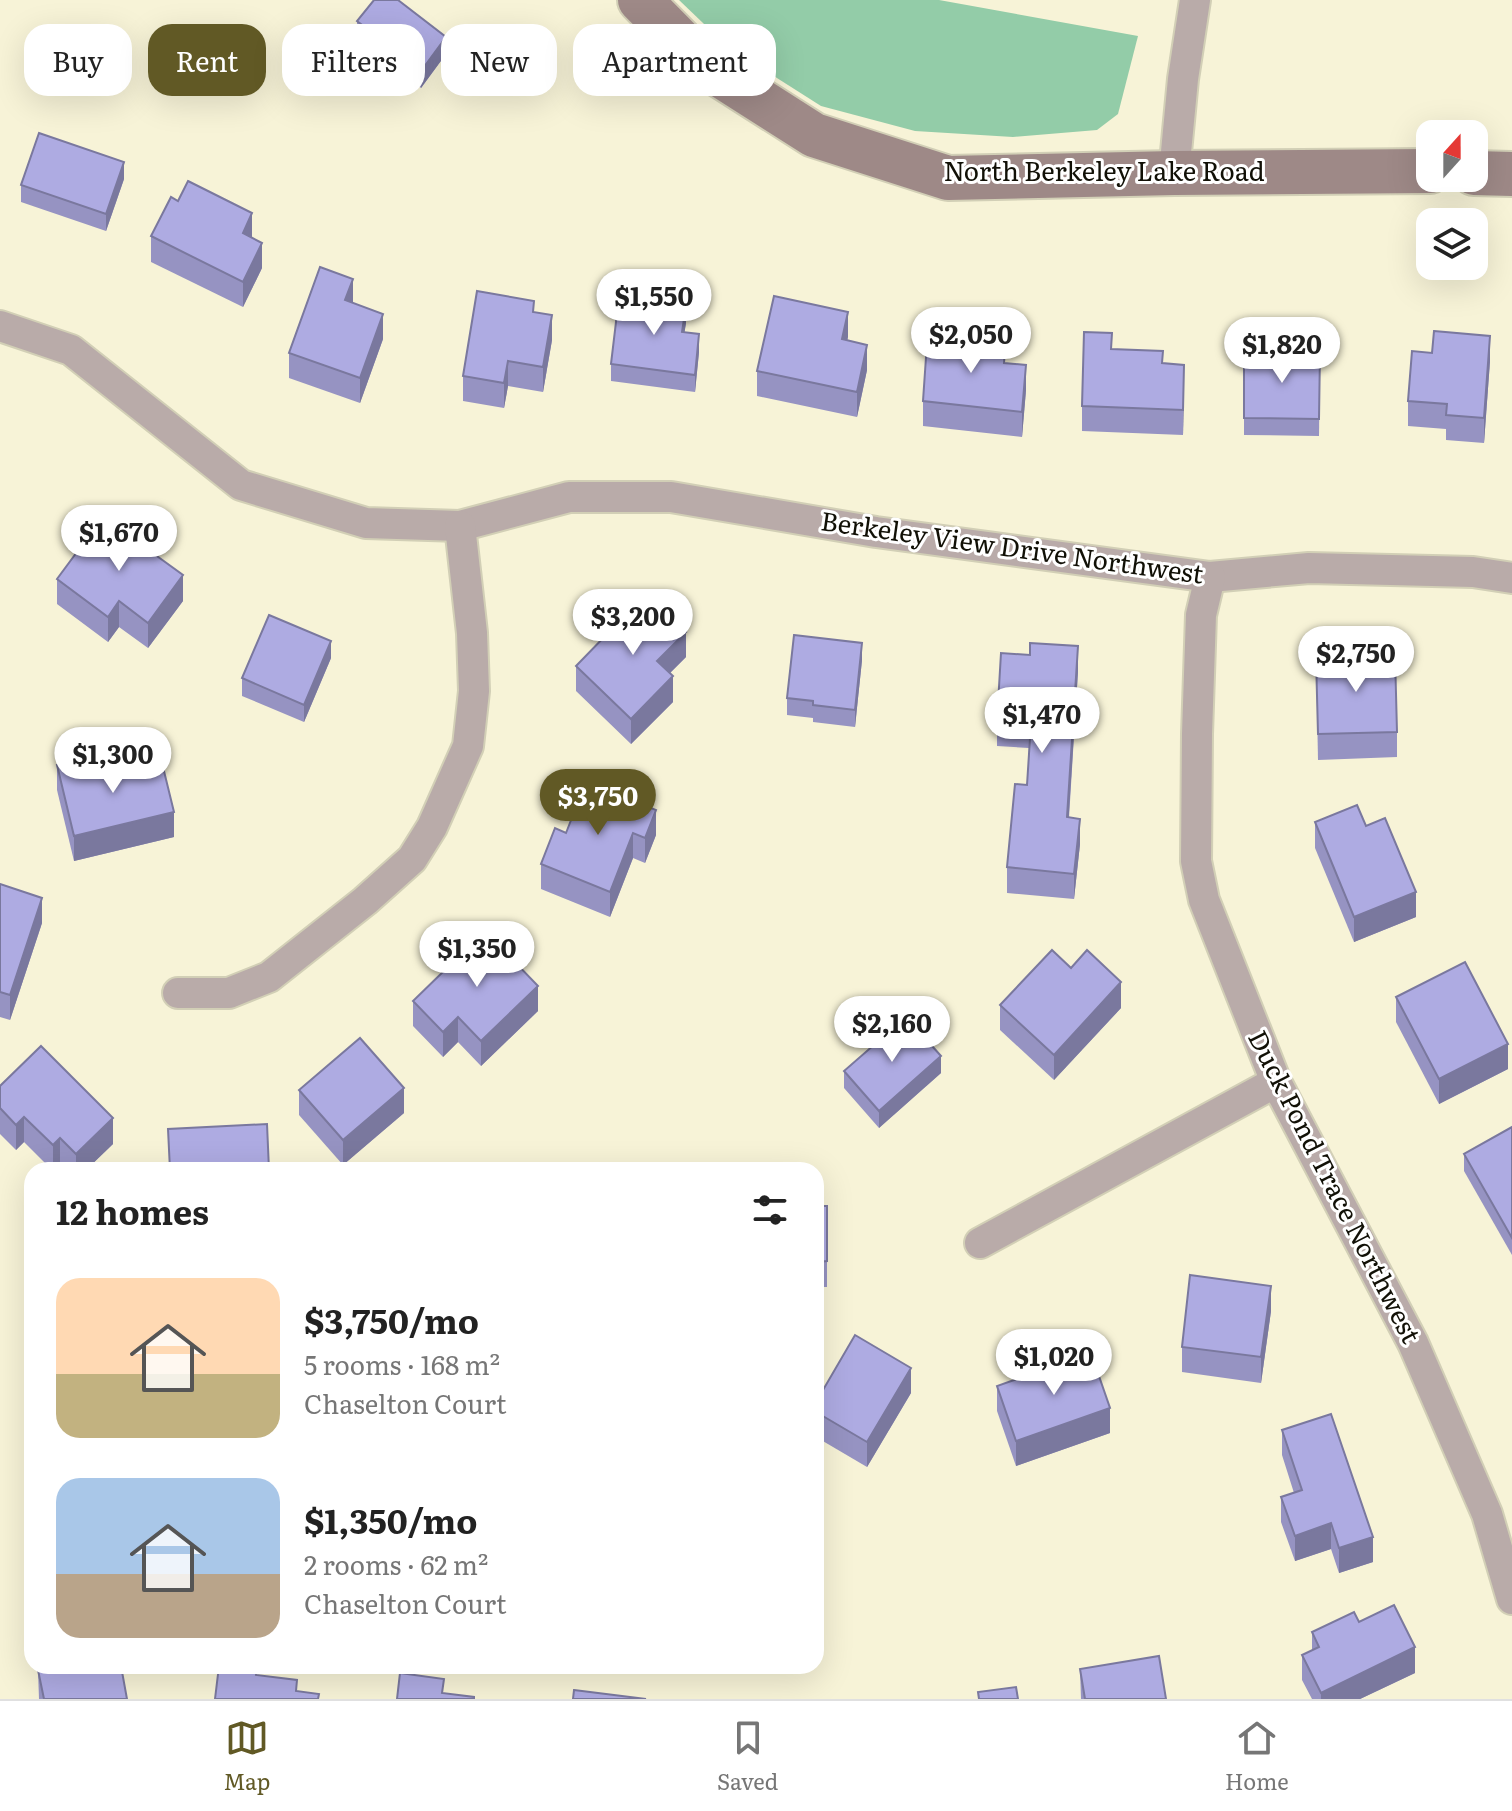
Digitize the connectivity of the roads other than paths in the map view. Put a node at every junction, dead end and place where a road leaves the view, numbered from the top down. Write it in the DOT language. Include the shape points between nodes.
graph roads {
  1 [pos="640,0"];
  2 [pos="1195,0"];
  3 [pos="1416,171"];
  4 [pos="1174,173"];
  5 [pos="1488,173"];
  6 [pos="1512,174"];
  7 [pos="0,326"];
  8 [pos="460,526"];
  9 [pos="1210,577"];
  10 [pos="1512,578"];
  11 [pos="178,993"];
  12 [pos="1276,1082"];
  13 [pos="980,1243"];
  14 [pos="1512,1599"];
  1 -- 4 [label="street, North Berkeley Lake Road" via="704,65 814,135 948,178"];
  2 -- 4 [label="street"];
  3 -- 4 [label="street, North Berkeley Lake Road"];
  5 -- 6 [label="street"];
  7 -- 8 [label="street, Berkeley View Drive Northwest" via="71,350 241,485 366,523"];
  8 -- 9 [label="street, Berkeley View Drive Northwest" via="569,497 671,497 876,532"];
  8 -- 11 [label="street" via="474,691 468,746 432,827 412,859 269,977 229,993"];
  9 -- 10 [label="street, Berkeley View Drive Northwest" via="1309,568 1473,572"];
  9 -- 12 [label="street, Duck Pond Trace Northwest" via="1201,615 1196,861 1204,900"];
  12 -- 13 [label="street"];
  12 -- 14 [label="street, Duck Pond Trace Northwest" via="1413,1343 1487,1514"];
}
